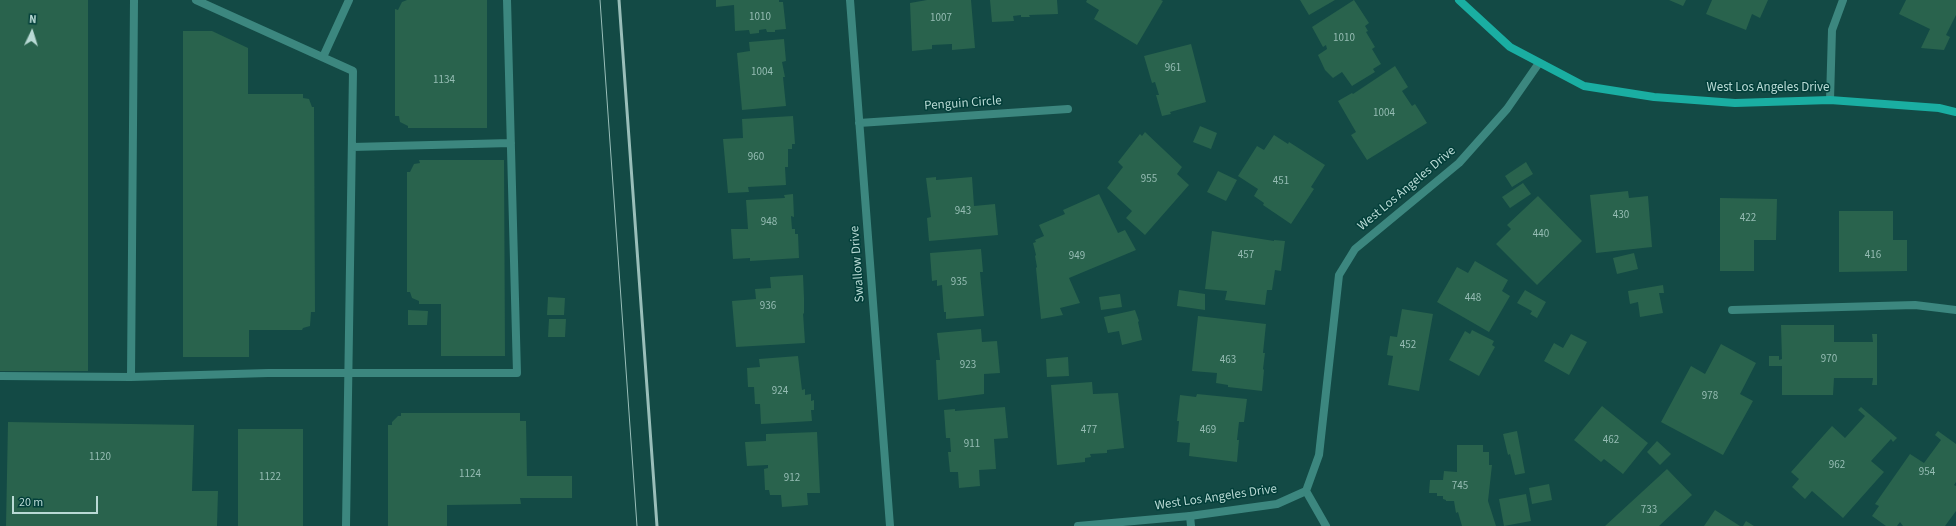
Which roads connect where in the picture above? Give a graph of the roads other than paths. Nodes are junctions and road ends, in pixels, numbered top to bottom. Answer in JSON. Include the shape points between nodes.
{"nodes":[{"id":1,"x":134,"y":0,"type":"edge"},
{"id":2,"x":196,"y":0,"type":"edge"},
{"id":3,"x":349,"y":0,"type":"edge"},
{"id":4,"x":507,"y":0,"type":"edge"},
{"id":5,"x":850,"y":0,"type":"edge"},
{"id":6,"x":1459,"y":0,"type":"edge"},
{"id":7,"x":1843,"y":0,"type":"edge"},
{"id":8,"x":323,"y":57,"type":"junction"},
{"id":9,"x":1539,"y":63,"type":"junction"},
{"id":10,"x":1830,"y":100,"type":"junction"},
{"id":11,"x":1068,"y":109,"type":"dead end"},
{"id":12,"x":1956,"y":112,"type":"edge"},
{"id":13,"x":859,"y":123,"type":"junction"},
{"id":14,"x":512,"y":143,"type":"junction"},
{"id":15,"x":352,"y":147,"type":"junction"},
{"id":16,"x":1732,"y":310,"type":"dead end"},
{"id":17,"x":1956,"y":310,"type":"edge"},
{"id":18,"x":348,"y":373,"type":"junction"},
{"id":19,"x":0,"y":376,"type":"edge"},
{"id":20,"x":131,"y":377,"type":"junction"},
{"id":21,"x":1306,"y":491,"type":"junction"},
{"id":22,"x":1190,"y":516,"type":"junction"},
{"id":23,"x":1101,"y":525,"type":"edge"},
{"id":24,"x":346,"y":526,"type":"edge"},
{"id":25,"x":890,"y":526,"type":"edge"},
{"id":26,"x":1078,"y":526,"type":"edge"},
{"id":27,"x":1191,"y":526,"type":"edge"},
{"id":28,"x":1326,"y":526,"type":"edge"}],
"edges":[{"from":1,"to":20,"type":"street"},
{"from":2,"to":8,"type":"street"},
{"from":3,"to":8,"type":"street"},
{"from":4,"to":14,"type":"street"},
{"from":5,"to":13,"type":"street","name":"Swallow Drive"},
{"from":6,"to":9,"type":"main road","via":[[1510,47]]},
{"from":7,"to":10,"type":"street","via":[[1832,30]]},
{"from":8,"to":15,"type":"street","via":[[353,71]]},
{"from":9,"to":10,"type":"main road","name":"West Los Angeles Drive","via":[[1584,86],[1654,97],[1736,103]]},
{"from":9,"to":21,"type":"street","name":"West Los Angeles Drive","via":[[1506,110],[1459,163],[1354,249],[1340,275],[1319,455]]},
{"from":10,"to":12,"type":"main road","name":"West Los Angeles Drive","via":[[1940,108]]},
{"from":11,"to":13,"type":"street","name":"Penguin Circle"},
{"from":13,"to":25,"type":"street","name":"Swallow Drive"},
{"from":14,"to":15,"type":"street"},
{"from":14,"to":18,"type":"street","via":[[517,373]]},
{"from":15,"to":18,"type":"street"},
{"from":16,"to":17,"type":"street","via":[[1915,305]]},
{"from":18,"to":20,"type":"street"},
{"from":18,"to":24,"type":"street"},
{"from":19,"to":20,"type":"street"},
{"from":21,"to":22,"type":"street","name":"West Los Angeles Drive","via":[[1276,504]]},
{"from":21,"to":28,"type":"street"},
{"from":22,"to":23,"type":"street","name":"West Los Angeles Drive"},
{"from":22,"to":27,"type":"street"},
{"from":23,"to":26,"type":"street","name":"West Los Angeles Drive"}]}
